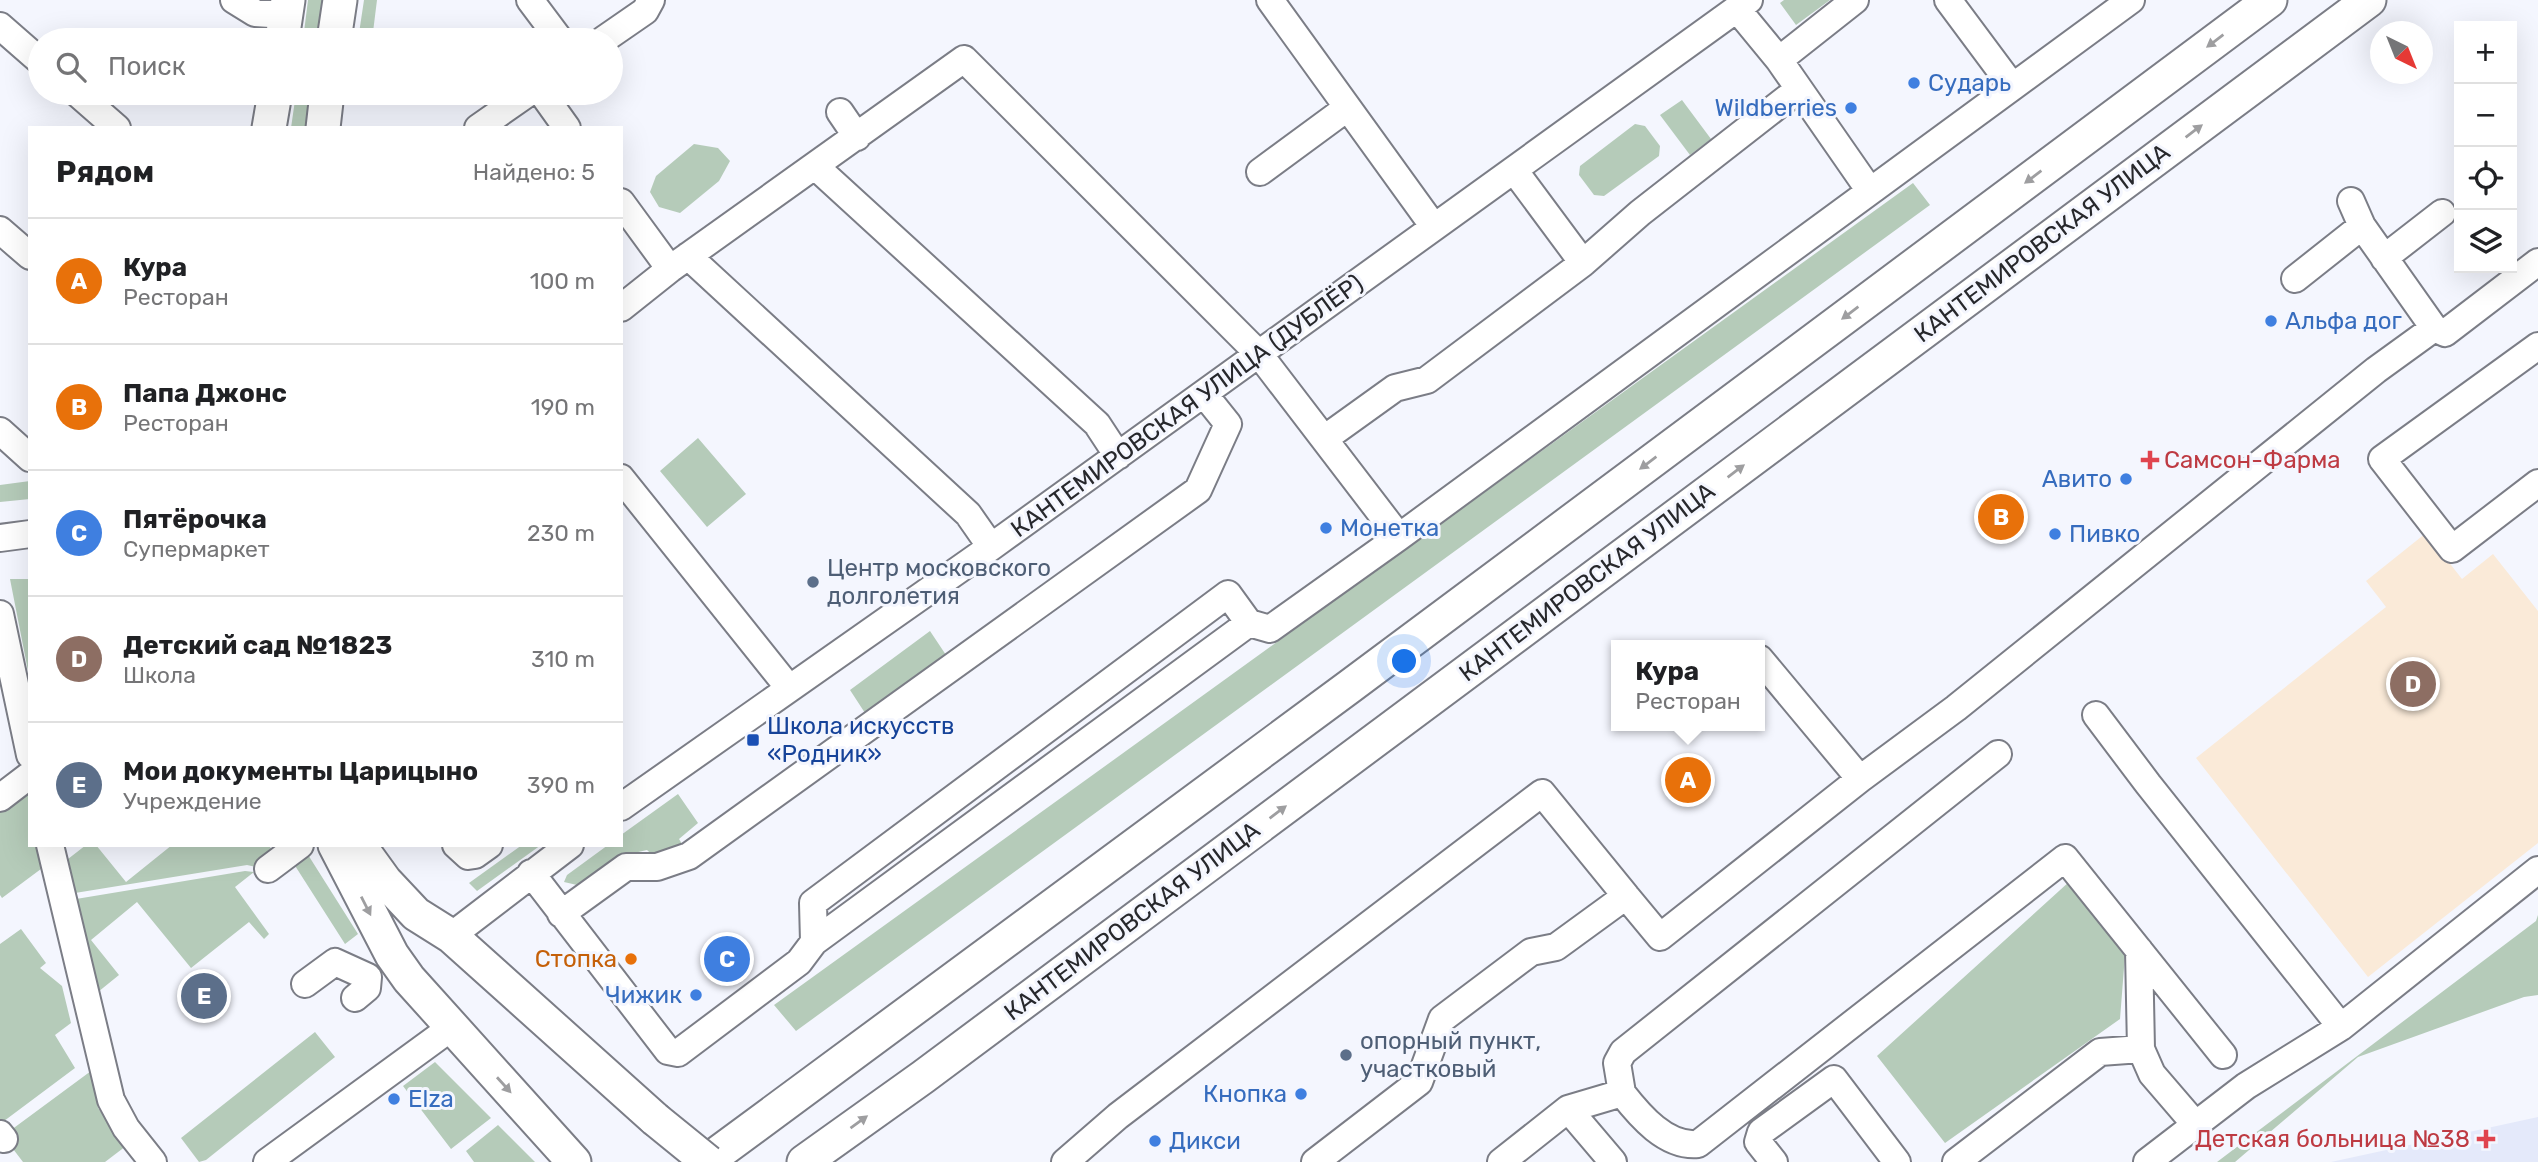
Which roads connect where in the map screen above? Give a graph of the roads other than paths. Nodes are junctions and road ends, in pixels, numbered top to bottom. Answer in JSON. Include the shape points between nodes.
{"nodes":[{"id":1,"x":234,"y":0,"type":"edge"},
{"id":2,"x":340,"y":0,"type":"edge"},
{"id":3,"x":530,"y":0,"type":"edge"},
{"id":4,"x":651,"y":0,"type":"edge"},
{"id":5,"x":1270,"y":0,"type":"edge"},
{"id":6,"x":1856,"y":0,"type":"edge"},
{"id":7,"x":1948,"y":0,"type":"edge"},
{"id":8,"x":2131,"y":0,"type":"edge"},
{"id":9,"x":2270,"y":0,"type":"edge"},
{"id":10,"x":2369,"y":0,"type":"edge"},
{"id":11,"x":1743,"y":4,"type":"edge"},
{"id":12,"x":286,"y":18,"type":"edge"},
{"id":13,"x":0,"y":26,"type":"edge"},
{"id":14,"x":336,"y":28,"type":"edge"},
{"id":15,"x":551,"y":28,"type":"edge"},
{"id":16,"x":620,"y":28,"type":"edge"},
{"id":17,"x":28,"y":50,"type":"edge"},
{"id":18,"x":1779,"y":60,"type":"junction"},
{"id":19,"x":2012,"y":86,"type":"junction"},
{"id":20,"x":1799,"y":89,"type":"junction"},
{"id":21,"x":91,"y":105,"type":"edge"},
{"id":22,"x":273,"y":105,"type":"edge"},
{"id":23,"x":326,"y":105,"type":"edge"},
{"id":24,"x":511,"y":105,"type":"edge"},
{"id":25,"x":551,"y":105,"type":"edge"},
{"id":26,"x":1347,"y":108,"type":"junction"},
{"id":27,"x":840,"y":112,"type":"dead end"},
{"id":28,"x":115,"y":126,"type":"edge"},
{"id":29,"x":269,"y":126,"type":"edge"},
{"id":30,"x":323,"y":126,"type":"edge"},
{"id":31,"x":481,"y":126,"type":"edge"},
{"id":32,"x":566,"y":126,"type":"edge"},
{"id":33,"x":857,"y":137,"type":"junction"},
{"id":34,"x":816,"y":167,"type":"junction"},
{"id":35,"x":1514,"y":170,"type":"junction"},
{"id":36,"x":1260,"y":172,"type":"dead end"},
{"id":37,"x":1870,"y":191,"type":"junction"},
{"id":38,"x":2351,"y":201,"type":"dead end"},
{"id":39,"x":623,"y":204,"type":"edge"},
{"id":40,"x":2442,"y":214,"type":"dead end"},
{"id":41,"x":2362,"y":226,"type":"junction"},
{"id":42,"x":1434,"y":227,"type":"junction"},
{"id":43,"x":0,"y":230,"type":"edge"},
{"id":44,"x":28,"y":254,"type":"edge"},
{"id":45,"x":2384,"y":258,"type":"junction"},
{"id":46,"x":1583,"y":262,"type":"junction"},
{"id":47,"x":2538,"y":262,"type":"edge"},
{"id":48,"x":679,"y":263,"type":"junction"},
{"id":49,"x":2295,"y":279,"type":"dead end"},
{"id":50,"x":623,"y":306,"type":"edge"},
{"id":51,"x":2434,"y":328,"type":"junction"},
{"id":52,"x":2538,"y":346,"type":"edge"},
{"id":53,"x":1259,"y":354,"type":"junction"},
{"id":54,"x":1204,"y":394,"type":"junction"},
{"id":55,"x":0,"y":431,"type":"edge"},
{"id":56,"x":1324,"y":439,"type":"junction"},
{"id":57,"x":28,"y":456,"type":"edge"},
{"id":58,"x":1118,"y":456,"type":"junction"},
{"id":59,"x":623,"y":481,"type":"edge"},
{"id":60,"x":2538,"y":482,"type":"edge"},
{"id":61,"x":28,"y":534,"type":"edge"},
{"id":62,"x":1399,"y":537,"type":"junction"},
{"id":63,"x":0,"y":538,"type":"edge"},
{"id":64,"x":991,"y":547,"type":"junction"},
{"id":65,"x":0,"y":614,"type":"edge"},
{"id":66,"x":1249,"y":623,"type":"junction"},
{"id":67,"x":1765,"y":665,"type":"edge"},
{"id":68,"x":7,"y":687,"type":"edge"},
{"id":69,"x":789,"y":688,"type":"junction"},
{"id":70,"x":2096,"y":715,"type":"dead end"},
{"id":71,"x":28,"y":749,"type":"edge"},
{"id":72,"x":1998,"y":754,"type":"dead end"},
{"id":73,"x":28,"y":777,"type":"edge"},
{"id":74,"x":1860,"y":779,"type":"junction"},
{"id":75,"x":0,"y":798,"type":"edge"},
{"id":76,"x":623,"y":806,"type":"edge"},
{"id":77,"x":50,"y":847,"type":"edge"},
{"id":78,"x":297,"y":847,"type":"edge"},
{"id":79,"x":336,"y":847,"type":"edge"},
{"id":80,"x":360,"y":847,"type":"edge"},
{"id":81,"x":389,"y":847,"type":"edge"},
{"id":82,"x":458,"y":847,"type":"edge"},
{"id":83,"x":486,"y":847,"type":"edge"},
{"id":84,"x":567,"y":847,"type":"edge"},
{"id":85,"x":268,"y":869,"type":"dead end"},
{"id":86,"x":2538,"y":870,"type":"edge"},
{"id":87,"x":531,"y":873,"type":"junction"},
{"id":88,"x":1626,"y":896,"type":"junction"},
{"id":89,"x":561,"y":914,"type":"junction"},
{"id":90,"x":451,"y":936,"type":"junction"},
{"id":91,"x":814,"y":942,"type":"junction"},
{"id":92,"x":2139,"y":950,"type":"junction"},
{"id":93,"x":305,"y":984,"type":"dead end"},
{"id":94,"x":355,"y":998,"type":"dead end"},
{"id":95,"x":453,"y":1027,"type":"junction"},
{"id":96,"x":2341,"y":1027,"type":"junction"},
{"id":97,"x":2141,"y":1049,"type":"junction"},
{"id":98,"x":2223,"y":1055,"type":"dead end"},
{"id":99,"x":1622,"y":1093,"type":"junction"},
{"id":100,"x":1568,"y":1108,"type":"junction"},
{"id":101,"x":2195,"y":1124,"type":"junction"},
{"id":102,"x":153,"y":1162,"type":"edge"},
{"id":103,"x":267,"y":1162,"type":"edge"},
{"id":104,"x":574,"y":1162,"type":"edge"},
{"id":105,"x":707,"y":1162,"type":"edge"},
{"id":106,"x":804,"y":1162,"type":"edge"},
{"id":107,"x":1065,"y":1162,"type":"edge"},
{"id":108,"x":1315,"y":1162,"type":"edge"},
{"id":109,"x":1501,"y":1162,"type":"edge"},
{"id":110,"x":1613,"y":1162,"type":"edge"},
{"id":111,"x":1774,"y":1162,"type":"edge"},
{"id":112,"x":1897,"y":1162,"type":"edge"},
{"id":113,"x":1956,"y":1162,"type":"edge"},
{"id":114,"x":2147,"y":1162,"type":"edge"}],
"edges":[{"from":1,"to":12,"type":"street","via":[[255,13]]},
{"from":2,"to":14,"type":"main road"},
{"from":3,"to":15,"type":"street"},
{"from":4,"to":16,"type":"street"},
{"from":5,"to":26,"type":"street"},
{"from":6,"to":18,"type":"street"},
{"from":7,"to":19,"type":"street"},
{"from":8,"to":19,"type":"street"},
{"from":9,"to":105,"type":"main road","one_way":true},
{"from":106,"to":10,"type":"main road","name":"КАНТЕМИРОВСКАЯ УЛИЦА","one_way":true},
{"from":11,"to":18,"type":"street"},
{"from":11,"to":35,"type":"street","name":"КАНТЕМИРОВСКАЯ УЛИЦА (ДУБЛЁР)"},
{"from":13,"to":17,"type":"street"},
{"from":18,"to":20,"type":"street"},
{"from":19,"to":37,"type":"street"},
{"from":20,"to":37,"type":"street"},
{"from":20,"to":46,"type":"street"},
{"from":21,"to":28,"type":"street"},
{"from":22,"to":29,"type":"main road"},
{"from":23,"to":30,"type":"main road"},
{"from":24,"to":31,"type":"street"},
{"from":25,"to":32,"type":"street"},
{"from":26,"to":36,"type":"street"},
{"from":26,"to":42,"type":"street"},
{"from":27,"to":33,"type":"street"},
{"from":33,"to":34,"type":"street"},
{"from":33,"to":53,"type":"street","via":[[964,59]]},
{"from":34,"to":48,"type":"street"},
{"from":34,"to":58,"type":"street","via":[[1097,424]]},
{"from":35,"to":42,"type":"street","name":"КАНТЕМИРОВСКАЯ УЛИЦА (ДУБЛЁР)"},
{"from":35,"to":46,"type":"street"},
{"from":37,"to":62,"type":"street"},
{"from":38,"to":41,"type":"street"},
{"from":39,"to":48,"type":"street"},
{"from":40,"to":45,"type":"street"},
{"from":41,"to":45,"type":"street"},
{"from":41,"to":49,"type":"street"},
{"from":42,"to":53,"type":"street","name":"КАНТЕМИРОВСКАЯ УЛИЦА (ДУБЛЁР)"},
{"from":43,"to":44,"type":"street"},
{"from":45,"to":51,"type":"street"},
{"from":46,"to":56,"type":"street","via":[[1427,380],[1395,388]]},
{"from":47,"to":51,"type":"street","via":[[2445,333]]},
{"from":48,"to":50,"type":"street"},
{"from":48,"to":64,"type":"street","via":[[968,514]]},
{"from":51,"to":74,"type":"street"},
{"from":52,"to":60,"type":"street","via":[[2382,459],[2452,549]]},
{"from":53,"to":54,"type":"street","name":"КАНТЕМИРОВСКАЯ УЛИЦА (ДУБЛЁР)"},
{"from":53,"to":56,"type":"street"},
{"from":54,"to":58,"type":"street","name":"КАНТЕМИРОВСКАЯ УЛИЦА (ДУБЛЁР)"},
{"from":54,"to":89,"type":"street","via":[[1228,424],[1198,490],[689,856],[657,867],[626,867]]},
{"from":55,"to":57,"type":"street"},
{"from":56,"to":62,"type":"street"},
{"from":58,"to":64,"type":"street","name":"КАНТЕМИРОВСКАЯ УЛИЦА (ДУБЛЁР)"},
{"from":59,"to":69,"type":"street","via":[[731,625]]},
{"from":61,"to":63,"type":"street"},
{"from":62,"to":66,"type":"street","via":[[1270,629]]},
{"from":64,"to":69,"type":"street","name":"КАНТЕМИРОВСКАЯ УЛИЦА (ДУБЛЁР)"},
{"from":65,"to":68,"type":"street"},
{"from":66,"to":91,"type":"street"},
{"from":66,"to":91,"type":"street","via":[[1228,594],[813,903]]},
{"from":67,"to":74,"type":"street"},
{"from":68,"to":71,"type":"street"},
{"from":69,"to":76,"type":"street","name":"КАНТЕМИРОВСКАЯ УЛИЦА (ДУБЛЁР)"},
{"from":70,"to":96,"type":"street"},
{"from":72,"to":99,"type":"street","via":[[1623,1052],[1617,1063]]},
{"from":73,"to":75,"type":"street"},
{"from":74,"to":88,"type":"street","via":[[1660,937]]},
{"from":77,"to":102,"type":"street","via":[[111,1100]]},
{"from":78,"to":85,"type":"street"},
{"from":79,"to":95,"type":"main road","one_way":true,"via":[[392,955]]},
{"from":80,"to":90,"type":"main road","via":[[416,914]]},
{"from":81,"to":90,"type":"main road","via":[[432,899]]},
{"from":82,"to":83,"type":"street","via":[[468,856]]},
{"from":84,"to":87,"type":"street"},
{"from":86,"to":96,"type":"street"},
{"from":87,"to":89,"type":"street"},
{"from":87,"to":90,"type":"street"},
{"from":88,"to":107,"type":"street","via":[[1542,793],[1118,1116]]},
{"from":88,"to":108,"type":"street","via":[[1556,947],[1531,953],[1442,1019],[1419,1082]]},
{"from":89,"to":91,"type":"street","via":[[668,1051],[678,1052],[799,962]]},
{"from":90,"to":105,"type":"main road","bridge":true},
{"from":92,"to":97,"type":"street"},
{"from":92,"to":98,"type":"street"},
{"from":92,"to":99,"type":"street","via":[[2066,858],[1698,1144],[1673,1141]]},
{"from":93,"to":94,"type":"street","via":[[335,962],[369,977],[367,988]]},
{"from":95,"to":103,"type":"street"},
{"from":95,"to":104,"type":"main road","one_way":true},
{"from":96,"to":101,"type":"street"},
{"from":97,"to":101,"type":"street","via":[[2152,1073]]},
{"from":97,"to":113,"type":"street","via":[[2100,1052]]},
{"from":99,"to":100,"type":"street"},
{"from":100,"to":109,"type":"street"},
{"from":100,"to":110,"type":"street"},
{"from":101,"to":114,"type":"street"},
{"from":111,"to":112,"type":"street","via":[[1758,1142],[1761,1132],[1834,1079]]}]}
